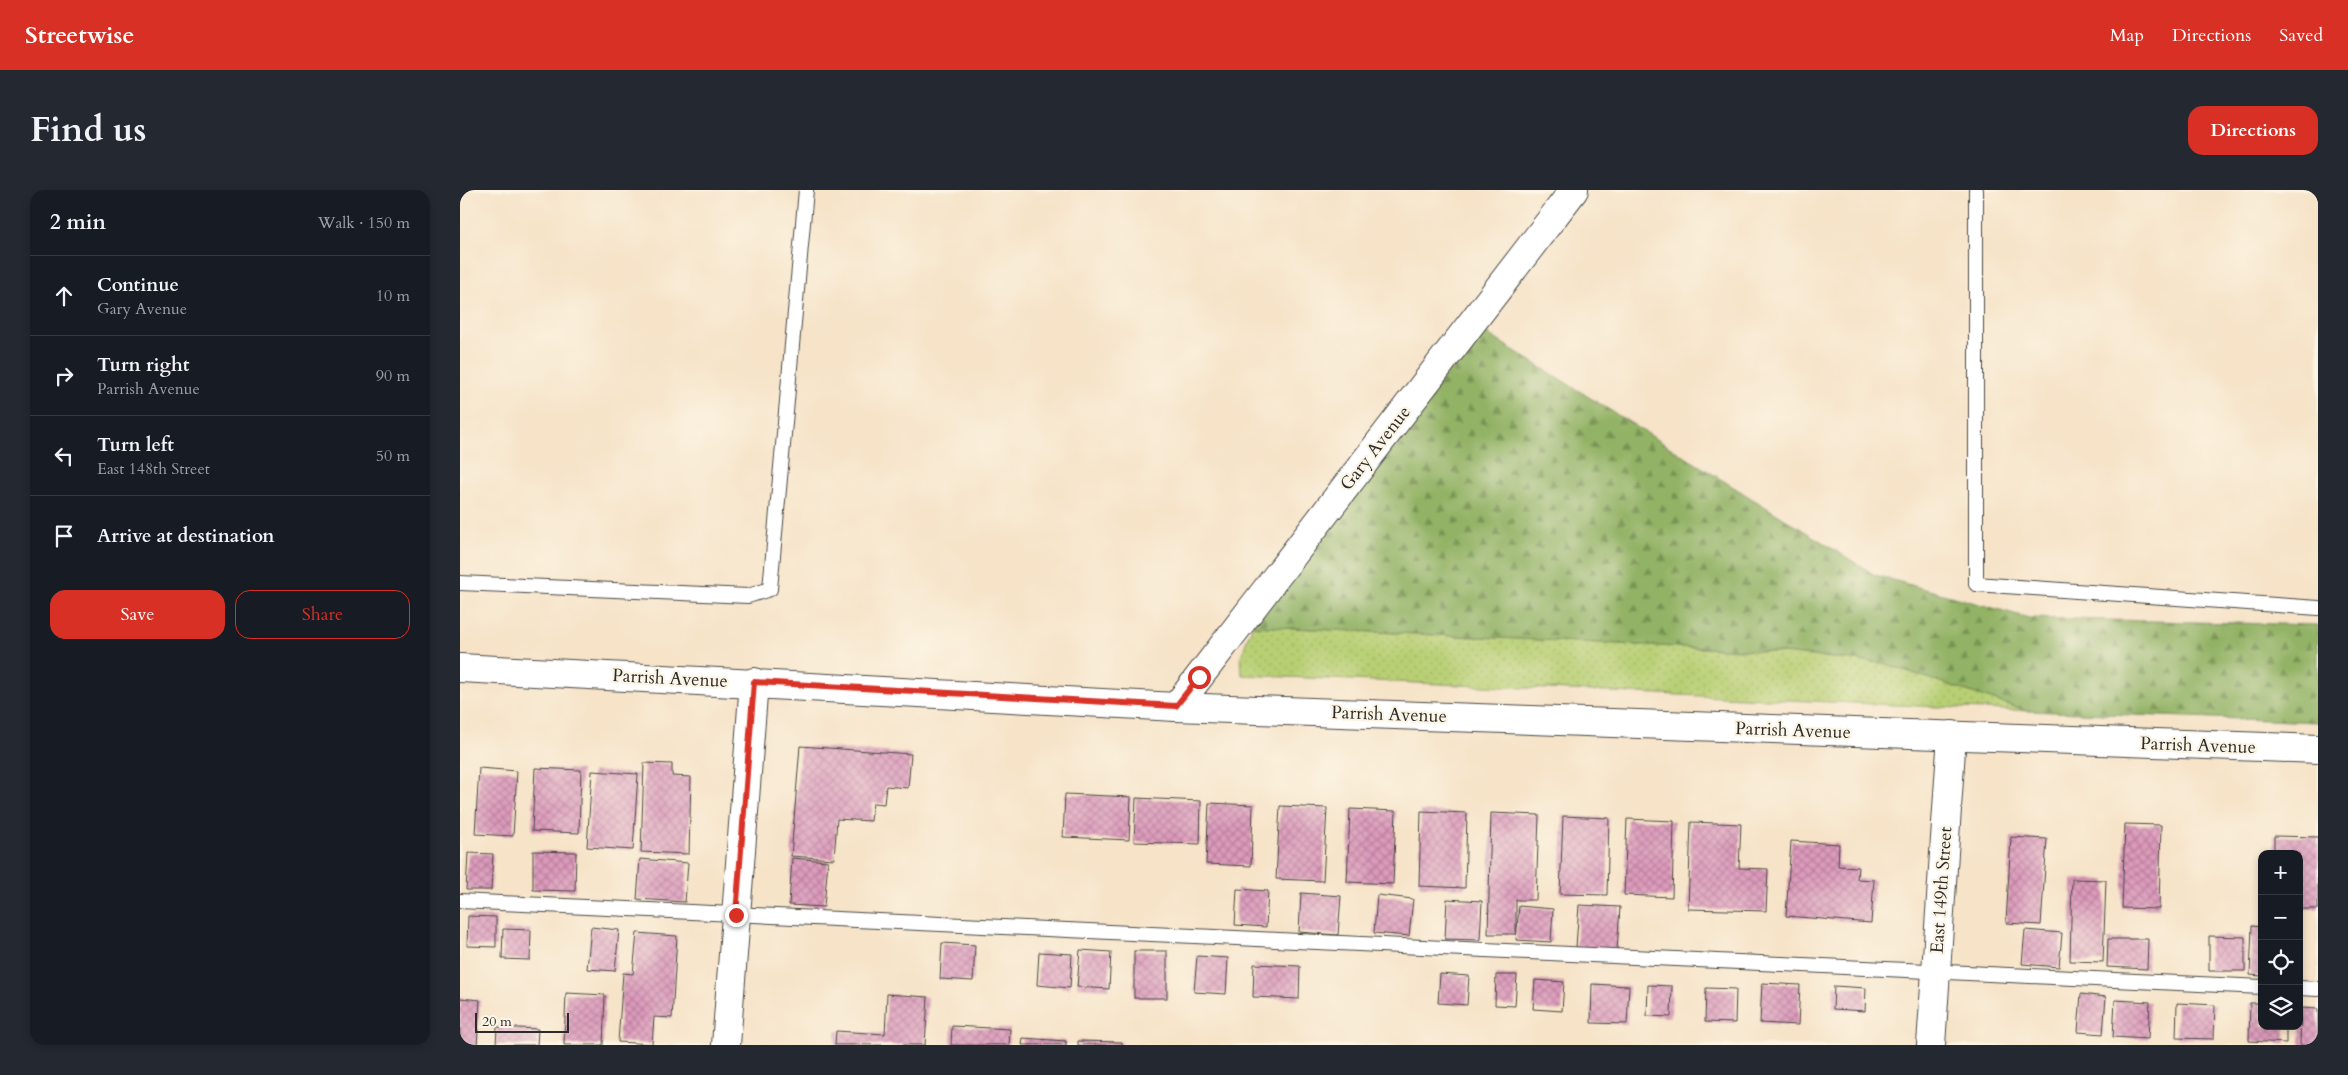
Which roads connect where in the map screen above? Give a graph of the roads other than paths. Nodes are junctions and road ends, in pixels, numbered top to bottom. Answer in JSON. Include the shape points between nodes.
{"nodes":[{"id":1,"x":806,"y":190,"type":"edge"},
{"id":2,"x":1574,"y":190,"type":"edge"},
{"id":3,"x":1976,"y":190,"type":"edge"},
{"id":4,"x":460,"y":583,"type":"edge"},
{"id":5,"x":2318,"y":608,"type":"edge"},
{"id":6,"x":460,"y":668,"type":"edge"},
{"id":7,"x":754,"y":682,"type":"junction"},
{"id":8,"x":1176,"y":706,"type":"junction"},
{"id":9,"x":1952,"y":736,"type":"junction"},
{"id":10,"x":2318,"y":749,"type":"edge"},
{"id":11,"x":460,"y":901,"type":"edge"},
{"id":12,"x":736,"y":915,"type":"junction"},
{"id":13,"x":1936,"y":971,"type":"junction"},
{"id":14,"x":2258,"y":987,"type":"edge"},
{"id":15,"x":2303,"y":988,"type":"edge"},
{"id":16,"x":2318,"y":989,"type":"edge"},
{"id":17,"x":726,"y":1045,"type":"edge"},
{"id":18,"x":1931,"y":1045,"type":"edge"}],
"edges":[{"from":1,"to":4,"type":"lane","via":[[770,589],[748,596]]},
{"from":2,"to":8,"type":"street","name":"Gary Avenue"},
{"from":3,"to":5,"type":"lane","via":[[1976,584]]},
{"from":6,"to":7,"type":"street","name":"Parrish Avenue"},
{"from":7,"to":8,"type":"street","name":"Parrish Avenue"},
{"from":7,"to":12,"type":"street"},
{"from":8,"to":9,"type":"street","name":"Parrish Avenue"},
{"from":9,"to":10,"type":"street","name":"Parrish Avenue"},
{"from":9,"to":13,"type":"street","name":"East 149th Street"},
{"from":11,"to":12,"type":"lane"},
{"from":12,"to":13,"type":"lane"},
{"from":12,"to":17,"type":"street"},
{"from":13,"to":14,"type":"lane"},
{"from":13,"to":18,"type":"street","name":"East 149th Street"},
{"from":15,"to":16,"type":"lane"}]}
